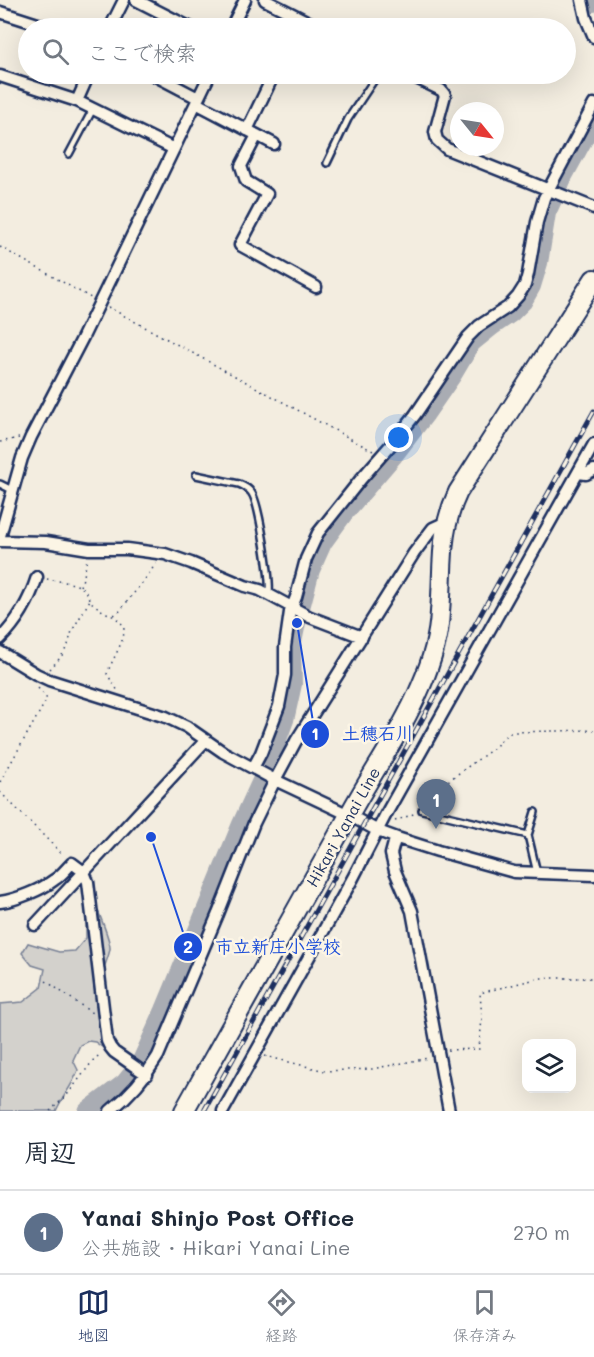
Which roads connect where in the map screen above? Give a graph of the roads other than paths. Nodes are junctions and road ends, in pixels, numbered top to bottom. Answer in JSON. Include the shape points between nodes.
{"nodes":[{"id":1,"x":124,"y":0,"type":"edge"},
{"id":2,"x":136,"y":0,"type":"edge"},
{"id":3,"x":245,"y":0,"type":"edge"},
{"id":4,"x":265,"y":0,"type":"edge"},
{"id":5,"x":582,"y":0,"type":"edge"},
{"id":6,"x":0,"y":12,"type":"edge"},
{"id":7,"x":19,"y":18,"type":"edge"},
{"id":8,"x":115,"y":18,"type":"edge"},
{"id":9,"x":171,"y":18,"type":"edge"},
{"id":10,"x":236,"y":18,"type":"edge"},
{"id":11,"x":291,"y":18,"type":"edge"},
{"id":12,"x":594,"y":37,"type":"edge"},
{"id":13,"x":0,"y":76,"type":"edge"},
{"id":14,"x":18,"y":82,"type":"edge"},
{"id":15,"x":25,"y":84,"type":"edge"},
{"id":16,"x":85,"y":84,"type":"edge"},
{"id":17,"x":169,"y":84,"type":"edge"},
{"id":18,"x":205,"y":84,"type":"edge"},
{"id":19,"x":270,"y":84,"type":"edge"},
{"id":20,"x":371,"y":84,"type":"edge"},
{"id":21,"x":429,"y":84,"type":"edge"},
{"id":22,"x":197,"y":100,"type":"junction"},
{"id":23,"x":77,"y":101,"type":"junction"},
{"id":24,"x":594,"y":104,"type":"edge"},
{"id":25,"x":94,"y":108,"type":"junction"},
{"id":26,"x":252,"y":132,"type":"junction"},
{"id":27,"x":274,"y":144,"type":"dead end"},
{"id":28,"x":174,"y":149,"type":"junction"},
{"id":29,"x":69,"y":154,"type":"dead end"},
{"id":30,"x":327,"y":163,"type":"dead end"},
{"id":31,"x":549,"y":191,"type":"junction"},
{"id":32,"x":594,"y":208,"type":"edge"},
{"id":33,"x":594,"y":279,"type":"edge"},
{"id":34,"x":316,"y":287,"type":"dead end"},
{"id":35,"x":594,"y":444,"type":"edge"},
{"id":36,"x":594,"y":470,"type":"edge"},
{"id":37,"x":579,"y":473,"type":"junction"},
{"id":38,"x":196,"y":475,"type":"dead end"},
{"id":39,"x":0,"y":484,"type":"edge"},
{"id":40,"x":14,"y":490,"type":"junction"},
{"id":41,"x":446,"y":522,"type":"junction"},
{"id":42,"x":0,"y":536,"type":"edge"},
{"id":43,"x":0,"y":541,"type":"edge"},
{"id":44,"x":38,"y":577,"type":"road end"},
{"id":45,"x":269,"y":594,"type":"junction"},
{"id":46,"x":292,"y":608,"type":"junction"},
{"id":47,"x":362,"y":637,"type":"junction"},
{"id":48,"x":0,"y":639,"type":"edge"},
{"id":49,"x":0,"y":652,"type":"edge"},
{"id":50,"x":206,"y":740,"type":"junction"},
{"id":51,"x":256,"y":770,"type":"junction"},
{"id":52,"x":273,"y":779,"type":"junction"},
{"id":53,"x":422,"y":810,"type":"road end"},
{"id":54,"x":535,"y":812,"type":"dead end"},
{"id":55,"x":349,"y":815,"type":"junction"},
{"id":56,"x":380,"y":827,"type":"junction"},
{"id":57,"x":528,"y":835,"type":"junction"},
{"id":58,"x":397,"y":838,"type":"junction"},
{"id":59,"x":84,"y":872,"type":"junction"},
{"id":60,"x":537,"y":873,"type":"junction"},
{"id":61,"x":594,"y":875,"type":"edge"},
{"id":62,"x":0,"y":902,"type":"edge"},
{"id":63,"x":35,"y":925,"type":"dead end"},
{"id":64,"x":147,"y":1075,"type":"junction"},
{"id":65,"x":110,"y":1111,"type":"edge"},
{"id":66,"x":184,"y":1111,"type":"edge"},
{"id":67,"x":223,"y":1111,"type":"edge"},
{"id":68,"x":449,"y":1111,"type":"edge"}],
"edges":[{"from":1,"to":8,"type":"street"},
{"from":2,"to":9,"type":"street"},
{"from":3,"to":10,"type":"street"},
{"from":4,"to":11,"type":"street"},
{"from":5,"to":12,"type":"street"},
{"from":6,"to":7,"type":"street"},
{"from":13,"to":14,"type":"street"},
{"from":15,"to":23,"type":"street"},
{"from":16,"to":23,"type":"street"},
{"from":17,"to":22,"type":"street"},
{"from":18,"to":22,"type":"street"},
{"from":19,"to":26,"type":"street"},
{"from":20,"to":30,"type":"lane","via":[[348,119]]},
{"from":21,"to":31,"type":"street","via":[[445,95],[435,132],[437,141],[447,149]]},
{"from":22,"to":26,"type":"street"},
{"from":22,"to":28,"type":"street"},
{"from":23,"to":25,"type":"street"},
{"from":24,"to":31,"type":"street"},
{"from":25,"to":28,"type":"street"},
{"from":25,"to":29,"type":"lane"},
{"from":26,"to":27,"type":"street"},
{"from":26,"to":34,"type":"street","via":[[241,166],[246,181],[267,195],[240,245]]},
{"from":28,"to":40,"type":"street","via":[[31,437]]},
{"from":31,"to":32,"type":"street"},
{"from":31,"to":46,"type":"street","via":[[537,222],[525,285],[508,307],[468,337],[415,415],[318,533]]},
{"from":33,"to":41,"type":"main road","name":"Hikari Yanai Line","via":[[471,469]]},
{"from":35,"to":37,"type":"street"},
{"from":36,"to":37,"type":"street"},
{"from":37,"to":56,"type":"street"},
{"from":38,"to":45,"type":"lane","via":[[239,484],[251,492],[266,557]]},
{"from":39,"to":40,"type":"lane"},
{"from":40,"to":42,"type":"street"},
{"from":41,"to":47,"type":"street","via":[[433,528],[414,553]]},
{"from":41,"to":55,"type":"main road","name":"Hikari Yanai Line","via":[[440,613],[431,661],[409,711]]},
{"from":43,"to":45,"type":"street","via":[[161,554]]},
{"from":44,"to":48,"type":"street","via":[[10,629]]},
{"from":45,"to":46,"type":"street"},
{"from":46,"to":47,"type":"street"},
{"from":46,"to":51,"type":"street","via":[[279,706]]},
{"from":47,"to":52,"type":"street"},
{"from":49,"to":50,"type":"street","via":[[42,677],[166,717]]},
{"from":50,"to":51,"type":"street"},
{"from":50,"to":59,"type":"street"},
{"from":51,"to":52,"type":"street"},
{"from":52,"to":55,"type":"street"},
{"from":52,"to":64,"type":"street","via":[[170,1030]]},
{"from":53,"to":57,"type":"lane"},
{"from":54,"to":57,"type":"lane"},
{"from":55,"to":56,"type":"street"},
{"from":55,"to":66,"type":"main road","name":"Hikari Yanai Line"},
{"from":56,"to":58,"type":"street"},
{"from":56,"to":67,"type":"street"},
{"from":57,"to":60,"type":"lane"},
{"from":58,"to":60,"type":"street","via":[[501,869]]},
{"from":58,"to":68,"type":"street","via":[[391,854],[394,871],[412,911]]},
{"from":59,"to":62,"type":"street","via":[[72,863],[55,880]]},
{"from":59,"to":63,"type":"street"},
{"from":59,"to":64,"type":"street","via":[[110,1047]]},
{"from":60,"to":61,"type":"street"},
{"from":64,"to":65,"type":"street"}]}
